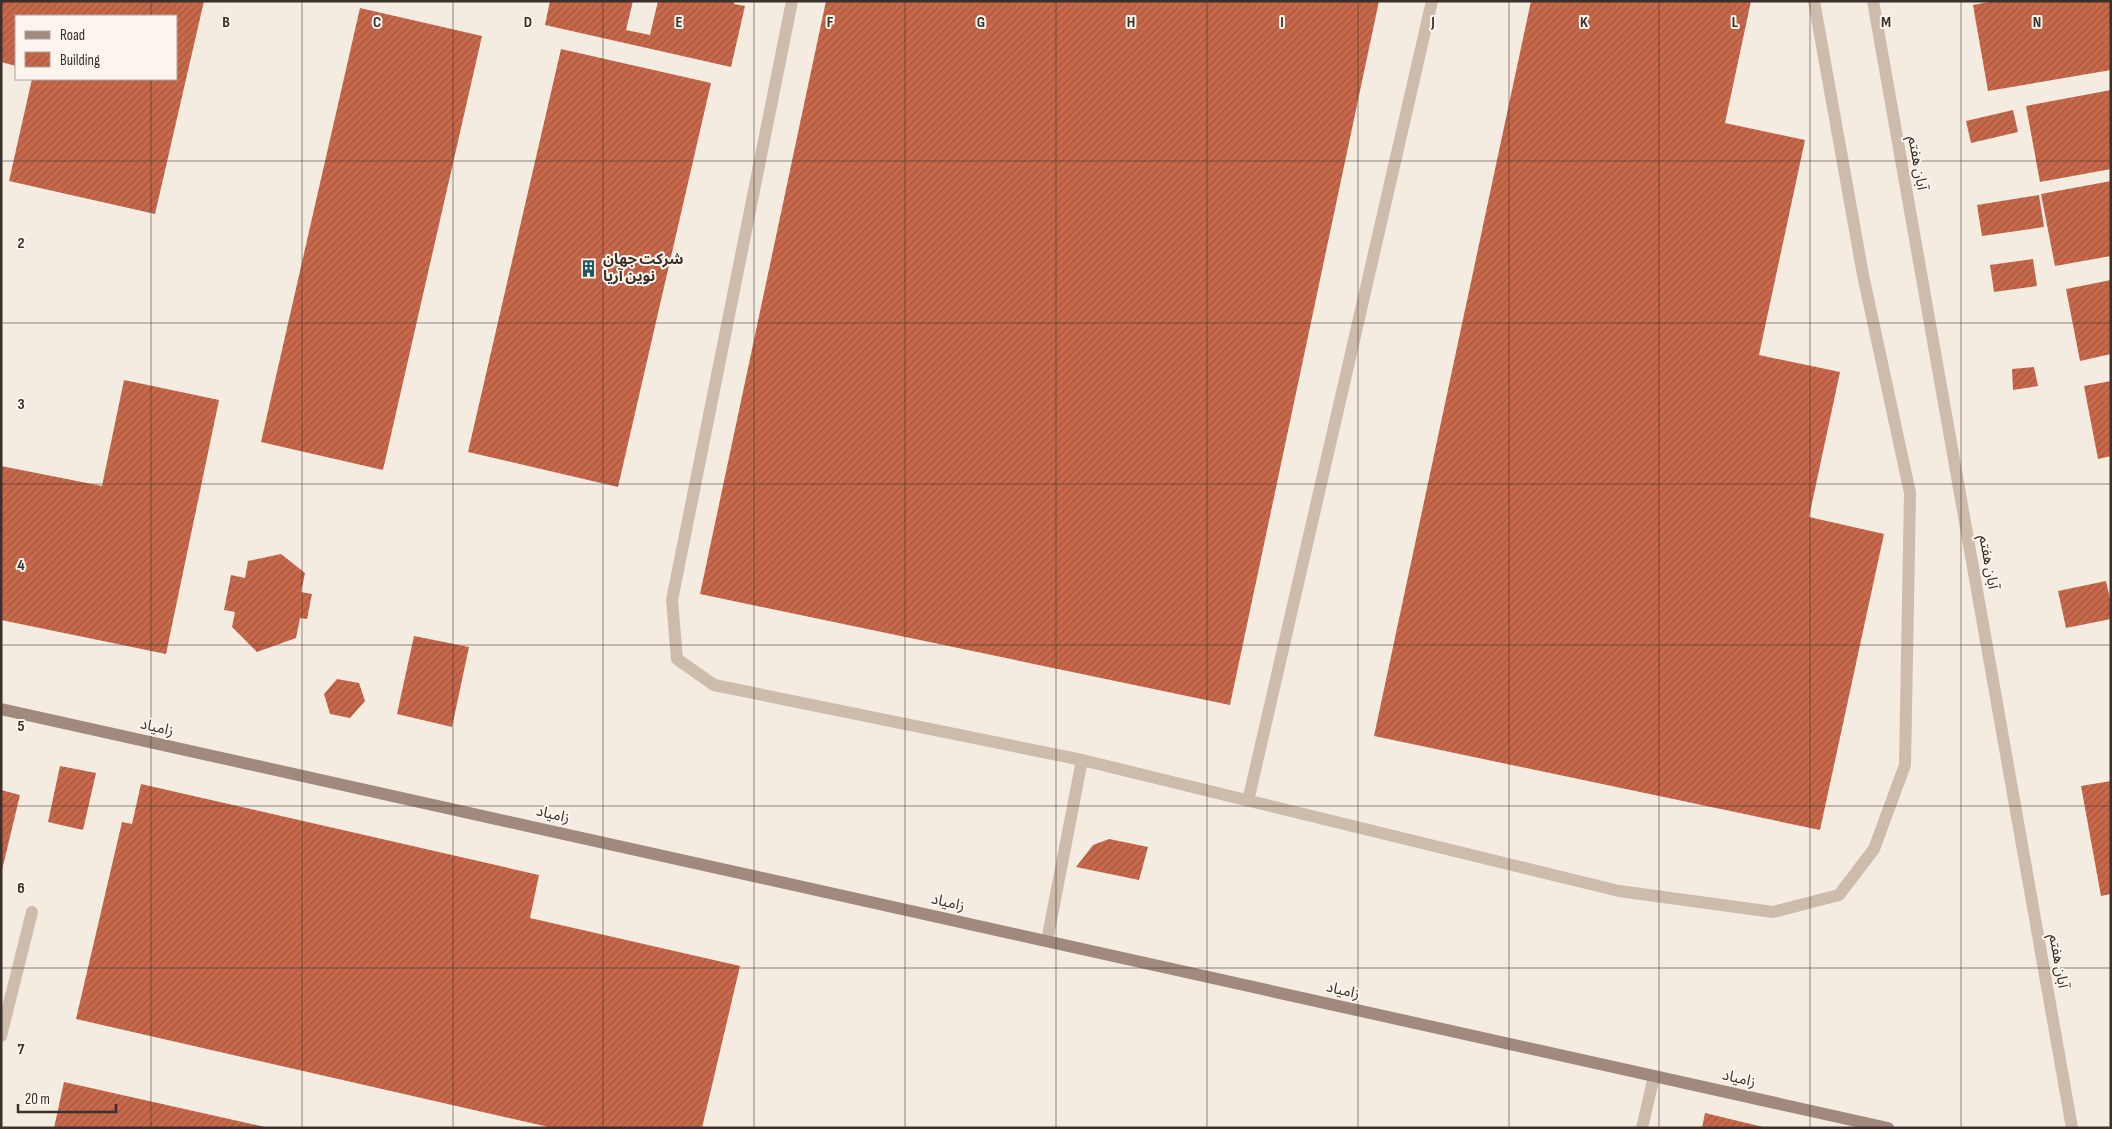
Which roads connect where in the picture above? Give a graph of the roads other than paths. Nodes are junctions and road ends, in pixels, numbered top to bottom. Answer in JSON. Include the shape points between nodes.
{"nodes":[{"id":1,"x":792,"y":1,"type":"edge"},
{"id":2,"x":1432,"y":1,"type":"edge"},
{"id":3,"x":1814,"y":1,"type":"edge"},
{"id":4,"x":1873,"y":1,"type":"edge"},
{"id":5,"x":1,"y":709,"type":"edge"},
{"id":6,"x":1082,"y":760,"type":"junction"},
{"id":7,"x":1248,"y":801,"type":"junction"},
{"id":8,"x":32,"y":912,"type":"dead end"},
{"id":9,"x":1047,"y":941,"type":"junction"},
{"id":10,"x":1,"y":1036,"type":"edge"},
{"id":11,"x":1654,"y":1076,"type":"junction"},
{"id":12,"x":1642,"y":1128,"type":"edge"},
{"id":13,"x":1888,"y":1128,"type":"edge"},
{"id":14,"x":2072,"y":1128,"type":"edge"}],
"edges":[{"from":1,"to":6,"type":"street","via":[[672,600],[677,659],[714,685]]},
{"from":2,"to":7,"type":"street"},
{"from":3,"to":7,"type":"street","via":[[1862,265],[1910,494],[1905,765],[1874,849],[1839,895],[1773,912],[1619,891]]},
{"from":4,"to":14,"type":"street","name":"آبان هفتم"},
{"from":5,"to":9,"type":"street","name":"زامیاد"},
{"from":6,"to":7,"type":"street"},
{"from":6,"to":9,"type":"street"},
{"from":8,"to":10,"type":"street"},
{"from":9,"to":11,"type":"street","name":"زامیاد"},
{"from":11,"to":12,"type":"street"},
{"from":11,"to":13,"type":"street","name":"زامیاد"}]}
